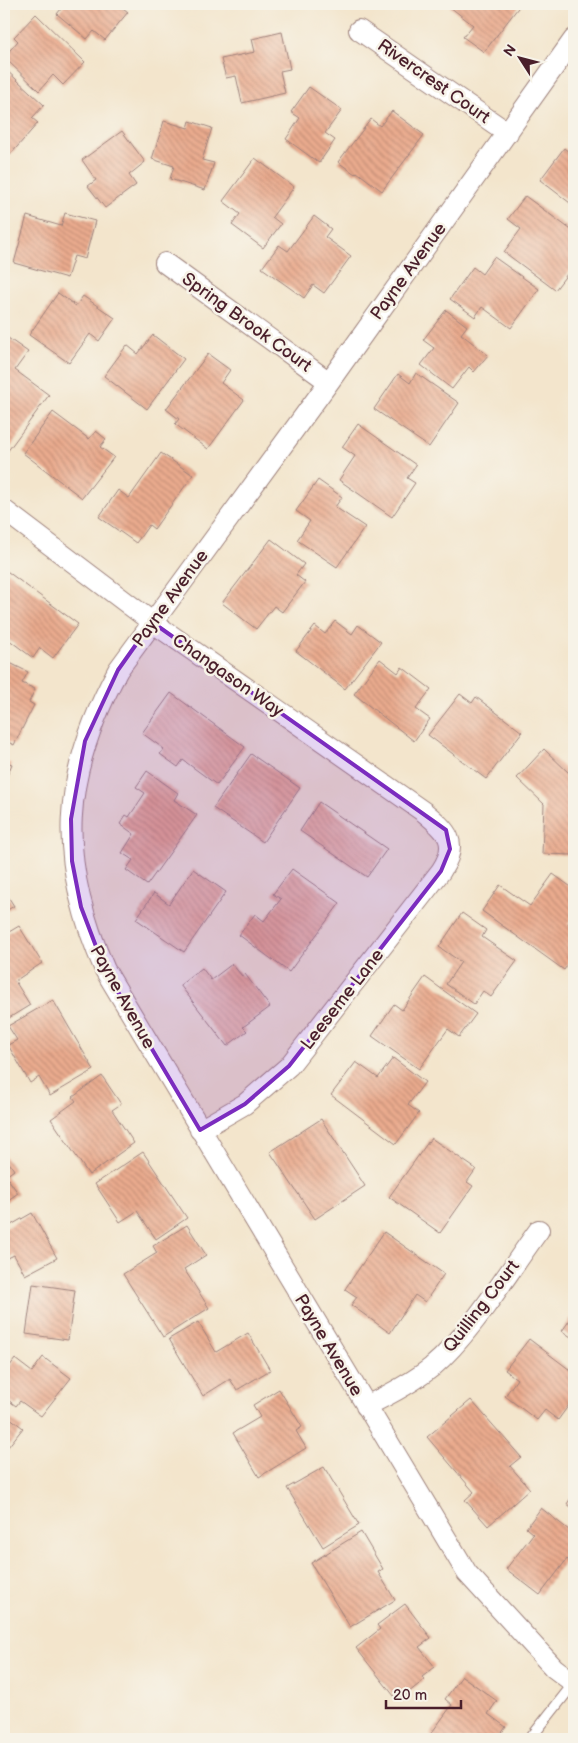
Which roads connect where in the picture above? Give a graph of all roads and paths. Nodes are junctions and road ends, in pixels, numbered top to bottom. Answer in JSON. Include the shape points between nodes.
{"nodes":[{"id":1,"x":359,"y":30,"type":"dead end"},
{"id":2,"x":574,"y":39,"type":"edge"},
{"id":3,"x":508,"y":132,"type":"junction"},
{"id":4,"x":165,"y":263,"type":"dead end"},
{"id":5,"x":328,"y":382,"type":"junction"},
{"id":6,"x":4,"y":510,"type":"edge"},
{"id":7,"x":152,"y":622,"type":"junction"},
{"id":8,"x":450,"y":840,"type":"joint"},
{"id":9,"x":200,"y":1130,"type":"junction"},
{"id":10,"x":539,"y":1230,"type":"dead end"},
{"id":11,"x":366,"y":1406,"type":"junction"},
{"id":12,"x":574,"y":1683,"type":"edge"},
{"id":13,"x":530,"y":1739,"type":"edge"}],
"edges":[{"from":1,"to":3,"type":"street","name":"Rivercrest Court"},
{"from":2,"to":3,"type":"street","name":"Payne Avenue"},
{"from":3,"to":5,"type":"street","name":"Payne Avenue"},
{"from":4,"to":5,"type":"street","name":"Spring Brook Court"},
{"from":5,"to":7,"type":"street","name":"Payne Avenue"},
{"from":6,"to":7,"type":"street","name":"Changason Way"},
{"from":7,"to":8,"type":"street","name":"Changason Way","via":[[424,812],[446,830]]},
{"from":7,"to":9,"type":"street","name":"Payne Avenue","via":[[118,670],[98,707],[85,741],[75,782],[71,819],[72,861],[90,937],[105,970]]},
{"from":8,"to":9,"type":"street","name":"Leeseme Lane","via":[[448,861],[441,871],[289,1066],[245,1104]]},
{"from":9,"to":11,"type":"street","name":"Payne Avenue"},
{"from":10,"to":11,"type":"street","name":"Quilling Court","via":[[459,1339],[432,1366],[401,1388]]},
{"from":11,"to":12,"type":"street","name":"Payne Avenue","via":[[467,1573],[554,1668]]},
{"from":12,"to":13,"type":"lane"}]}
